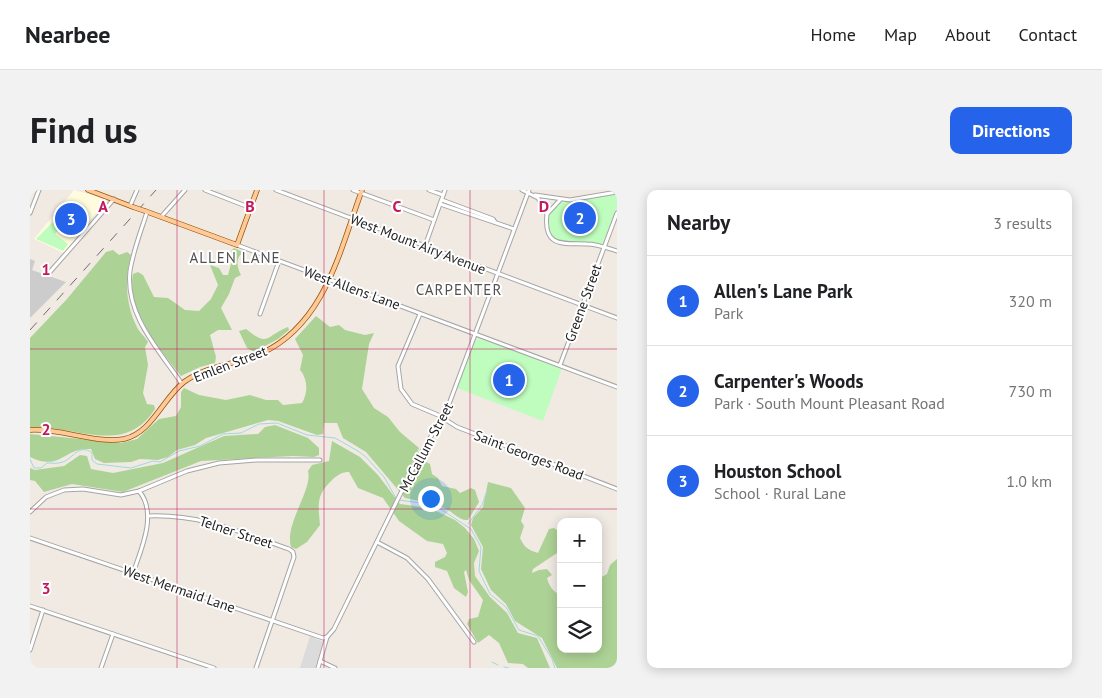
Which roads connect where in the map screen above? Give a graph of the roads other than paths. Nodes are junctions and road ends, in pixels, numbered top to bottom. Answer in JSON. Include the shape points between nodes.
{"nodes":[{"id":1,"x":39,"y":190,"type":"edge"},
{"id":2,"x":88,"y":190,"type":"edge"},
{"id":3,"x":137,"y":190,"type":"edge"},
{"id":4,"x":185,"y":190,"type":"edge"},
{"id":5,"x":206,"y":190,"type":"edge"},
{"id":6,"x":258,"y":190,"type":"edge"},
{"id":7,"x":276,"y":190,"type":"edge"},
{"id":8,"x":353,"y":190,"type":"edge"},
{"id":9,"x":430,"y":190,"type":"edge"},
{"id":10,"x":446,"y":190,"type":"edge"},
{"id":11,"x":522,"y":190,"type":"edge"},
{"id":12,"x":362,"y":191,"type":"edge"},
{"id":13,"x":528,"y":191,"type":"edge"},
{"id":14,"x":604,"y":192,"type":"edge"},
{"id":15,"x":617,"y":192,"type":"edge"},
{"id":16,"x":444,"y":195,"type":"junction"},
{"id":17,"x":535,"y":196,"type":"junction"},
{"id":18,"x":114,"y":199,"type":"junction"},
{"id":19,"x":560,"y":200,"type":"junction"},
{"id":20,"x":441,"y":202,"type":"junction"},
{"id":21,"x":132,"y":206,"type":"junction"},
{"id":22,"x":251,"y":208,"type":"junction"},
{"id":23,"x":146,"y":212,"type":"junction"},
{"id":24,"x":30,"y":213,"type":"edge"},
{"id":25,"x":617,"y":213,"type":"edge"},
{"id":26,"x":547,"y":214,"type":"junction"},
{"id":27,"x":161,"y":217,"type":"junction"},
{"id":28,"x":351,"y":218,"type":"junction"},
{"id":29,"x":434,"y":220,"type":"junction"},
{"id":30,"x":514,"y":229,"type":"junction"},
{"id":31,"x":237,"y":245,"type":"junction"},
{"id":32,"x":425,"y":246,"type":"junction"},
{"id":33,"x":604,"y":247,"type":"junction"},
{"id":34,"x":617,"y":251,"type":"edge"},
{"id":35,"x":279,"y":261,"type":"junction"},
{"id":36,"x":49,"y":273,"type":"dead end"},
{"id":37,"x":498,"y":273,"type":"junction"},
{"id":38,"x":329,"y":280,"type":"junction"},
{"id":39,"x":582,"y":305,"type":"junction"},
{"id":40,"x":260,"y":314,"type":"dead end"},
{"id":41,"x":420,"y":314,"type":"junction"},
{"id":42,"x":617,"y":318,"type":"edge"},
{"id":43,"x":475,"y":334,"type":"junction"},
{"id":44,"x":560,"y":365,"type":"junction"},
{"id":45,"x":182,"y":384,"type":"junction"},
{"id":46,"x":617,"y":387,"type":"edge"},
{"id":47,"x":443,"y":418,"type":"junction"},
{"id":48,"x":30,"y":430,"type":"edge"},
{"id":49,"x":320,"y":460,"type":"dead end"},
{"id":50,"x":617,"y":489,"type":"edge"},
{"id":51,"x":139,"y":491,"type":"junction"},
{"id":52,"x":30,"y":512,"type":"edge"},
{"id":53,"x":148,"y":516,"type":"junction"},
{"id":54,"x":30,"y":538,"type":"edge"},
{"id":55,"x":377,"y":542,"type":"junction"},
{"id":56,"x":134,"y":573,"type":"junction"},
{"id":57,"x":30,"y":606,"type":"edge"},
{"id":58,"x":43,"y":610,"type":"junction"},
{"id":59,"x":272,"y":620,"type":"junction"},
{"id":60,"x":113,"y":634,"type":"junction"},
{"id":61,"x":327,"y":637,"type":"junction"},
{"id":62,"x":474,"y":642,"type":"dead end"},
{"id":63,"x":30,"y":650,"type":"edge"},
{"id":64,"x":320,"y":661,"type":"junction"},
{"id":65,"x":101,"y":668,"type":"edge"},
{"id":66,"x":214,"y":668,"type":"edge"},
{"id":67,"x":256,"y":668,"type":"edge"},
{"id":68,"x":318,"y":668,"type":"edge"},
{"id":69,"x":335,"y":668,"type":"edge"}],
"edges":[{"from":1,"to":24,"type":"street"},
{"from":2,"to":18,"type":"main road","name":"West Allens Lane"},
{"from":3,"to":21,"type":"street"},
{"from":4,"to":27,"type":"street"},
{"from":5,"to":22,"type":"street"},
{"from":6,"to":22,"type":"main road"},
{"from":7,"to":28,"type":"street","name":"West Mount Airy Avenue"},
{"from":8,"to":12,"type":"street"},
{"from":9,"to":16,"type":"street"},
{"from":10,"to":16,"type":"street"},
{"from":11,"to":13,"type":"street"},
{"from":12,"to":28,"type":"main road","name":"Emlen Street"},
{"from":12,"to":29,"type":"street"},
{"from":13,"to":17,"type":"street"},
{"from":13,"to":30,"type":"street","name":"McCallum Street"},
{"from":14,"to":15,"type":"street"},
{"from":14,"to":19,"type":"street","via":[[582,199]]},
{"from":16,"to":20,"type":"street"},
{"from":17,"to":19,"type":"street"},
{"from":17,"to":26,"type":"street"},
{"from":18,"to":21,"type":"main road","name":"West Allens Lane"},
{"from":18,"to":36,"type":"street"},
{"from":19,"to":26,"type":"street"},
{"from":20,"to":29,"type":"street"},
{"from":20,"to":30,"type":"street"},
{"from":21,"to":23,"type":"main road","name":"West Allens Lane","bridge":true},
{"from":22,"to":31,"type":"main road"},
{"from":23,"to":27,"type":"main road","name":"West Allens Lane"},
{"from":23,"to":45,"type":"street","via":[[131,269],[132,299],[143,326]]},
{"from":25,"to":33,"type":"street","name":"Greene Street"},
{"from":26,"to":33,"type":"street","via":[[548,232],[557,242]]},
{"from":27,"to":31,"type":"main road","name":"West Allens Lane"},
{"from":28,"to":32,"type":"street","name":"West Mount Airy Avenue"},
{"from":28,"to":38,"type":"main road","name":"Emlen Street"},
{"from":29,"to":32,"type":"street"},
{"from":30,"to":37,"type":"street","name":"McCallum Street"},
{"from":31,"to":35,"type":"street","name":"West Allens Lane"},
{"from":32,"to":37,"type":"street","name":"West Mount Airy Avenue"},
{"from":33,"to":34,"type":"street"},
{"from":33,"to":39,"type":"street","name":"Greene Street"},
{"from":35,"to":38,"type":"street","name":"West Allens Lane"},
{"from":35,"to":40,"type":"street"},
{"from":37,"to":39,"type":"street","name":"West Mount Airy Avenue"},
{"from":37,"to":43,"type":"street","name":"McCallum Street"},
{"from":38,"to":41,"type":"street","name":"West Allens Lane"},
{"from":38,"to":45,"type":"main road","name":"Emlen Street","via":[[308,317],[281,343],[252,358],[204,371]]},
{"from":39,"to":42,"type":"street","name":"West Mount Airy Avenue"},
{"from":39,"to":44,"type":"street","name":"Greene Street"},
{"from":41,"to":43,"type":"street","name":"West Allens Lane"},
{"from":41,"to":47,"type":"street","name":"Saint Georges Road","via":[[398,363],[398,377],[402,392],[410,402]]},
{"from":43,"to":44,"type":"street","name":"West Allens Lane"},
{"from":43,"to":47,"type":"street","name":"McCallum Street"},
{"from":44,"to":46,"type":"street","name":"West Allens Lane"},
{"from":45,"to":48,"type":"main road","name":"Emlen Street","via":[[143,430],[131,437],[116,439]]},
{"from":47,"to":50,"type":"street","name":"Saint Georges Road","via":[[456,427]]},
{"from":47,"to":55,"type":"street","name":"McCallum Street","via":[[419,456]]},
{"from":49,"to":51,"type":"street","via":[[218,463],[187,471]]},
{"from":51,"to":52,"type":"street","via":[[118,495],[83,489],[64,490],[42,499]]},
{"from":51,"to":53,"type":"street"},
{"from":53,"to":56,"type":"street"},
{"from":53,"to":59,"type":"street","name":"Telner Street","via":[[205,520],[294,552]]},
{"from":54,"to":56,"type":"street","name":"West Mermaid Lane"},
{"from":55,"to":61,"type":"street","name":"McCallum Street"},
{"from":55,"to":62,"type":"street","via":[[407,558],[428,579]]},
{"from":56,"to":59,"type":"street","name":"West Mermaid Lane"},
{"from":57,"to":58,"type":"street"},
{"from":58,"to":60,"type":"street"},
{"from":58,"to":63,"type":"street"},
{"from":59,"to":61,"type":"street","name":"West Mermaid Lane"},
{"from":59,"to":67,"type":"street"},
{"from":60,"to":65,"type":"street"},
{"from":60,"to":66,"type":"street"},
{"from":61,"to":64,"type":"street","name":"McCallum Street"},
{"from":64,"to":68,"type":"street","name":"McCallum Street"},
{"from":64,"to":69,"type":"street"}]}
